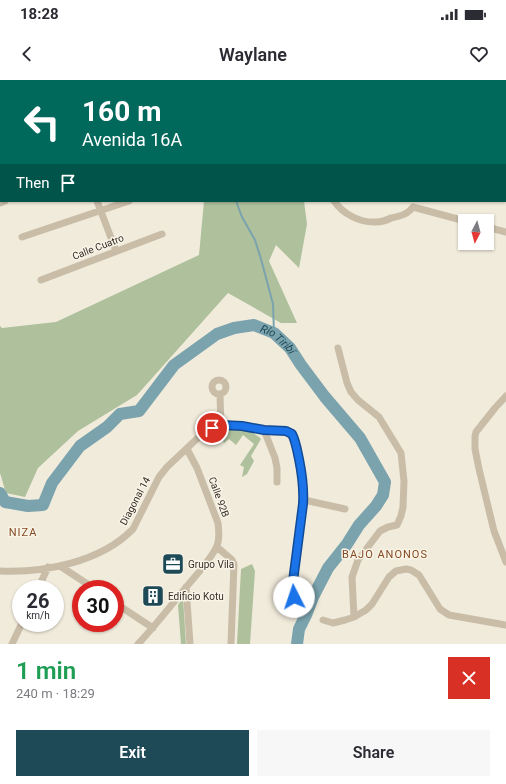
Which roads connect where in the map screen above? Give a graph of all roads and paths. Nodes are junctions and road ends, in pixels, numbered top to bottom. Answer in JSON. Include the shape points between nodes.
{"nodes":[{"id":1,"x":97,"y":202,"type":"edge"},
{"id":2,"x":126,"y":202,"type":"edge"},
{"id":3,"x":335,"y":202,"type":"edge"},
{"id":4,"x":412,"y":204,"type":"edge"},
{"id":5,"x":101,"y":210,"type":"junction"},
{"id":6,"x":458,"y":219,"type":"edge"},
{"id":7,"x":494,"y":229,"type":"edge"},
{"id":8,"x":506,"y":232,"type":"edge"},
{"id":9,"x":162,"y":234,"type":"dead end"},
{"id":10,"x":22,"y":237,"type":"dead end"},
{"id":11,"x":116,"y":251,"type":"junction"},
{"id":12,"x":42,"y":280,"type":"dead end"},
{"id":13,"x":338,"y":348,"type":"dead end"},
{"id":14,"x":220,"y":395,"type":"dead end"},
{"id":15,"x":506,"y":396,"type":"edge"},
{"id":16,"x":221,"y":425,"type":"junction"},
{"id":17,"x":264,"y":430,"type":"junction"},
{"id":18,"x":187,"y":449,"type":"junction"},
{"id":19,"x":277,"y":482,"type":"dead end"},
{"id":20,"x":304,"y":500,"type":"junction"},
{"id":21,"x":345,"y":509,"type":"dead end"},
{"id":22,"x":217,"y":547,"type":"junction"},
{"id":23,"x":506,"y":562,"type":"edge"},
{"id":24,"x":60,"y":566,"type":"junction"},
{"id":25,"x":48,"y":567,"type":"junction"},
{"id":26,"x":0,"y":571,"type":"edge"},
{"id":27,"x":42,"y":580,"type":"edge"},
{"id":28,"x":81,"y":580,"type":"edge"},
{"id":29,"x":186,"y":587,"type":"junction"},
{"id":30,"x":301,"y":603,"type":"dead end"},
{"id":31,"x":124,"y":609,"type":"edge"},
{"id":32,"x":354,"y":617,"type":"junction"},
{"id":33,"x":322,"y":620,"type":"dead end"},
{"id":34,"x":506,"y":625,"type":"edge"},
{"id":35,"x":153,"y":628,"type":"junction"},
{"id":36,"x":18,"y":632,"type":"edge"},
{"id":37,"x":12,"y":644,"type":"edge"},
{"id":38,"x":138,"y":644,"type":"edge"},
{"id":39,"x":190,"y":644,"type":"edge"},
{"id":40,"x":231,"y":644,"type":"edge"}],
"edges":[{"from":1,"to":5,"type":"street"},
{"from":2,"to":5,"type":"street"},
{"from":3,"to":4,"type":"street","via":[[346,213],[362,222],[377,222],[402,216],[409,212]]},
{"from":4,"to":6,"type":"street"},
{"from":5,"to":10,"type":"street"},
{"from":5,"to":11,"type":"street"},
{"from":7,"to":8,"type":"street"},
{"from":9,"to":11,"type":"street","name":"Calle Cuatro"},
{"from":11,"to":12,"type":"street","name":"Calle Cuatro"},
{"from":13,"to":32,"type":"street","via":[[351,392],[379,417],[401,453],[404,481],[403,507],[397,525],[380,531],[358,560],[352,577]]},
{"from":14,"to":16,"type":"street"},
{"from":15,"to":23,"type":"street","via":[[476,432],[475,449],[494,531]]},
{"from":16,"to":17,"type":"street"},
{"from":16,"to":18,"type":"street","name":"Diagonal 14","via":[[202,434]]},
{"from":17,"to":19,"type":"street","via":[[275,458]]},
{"from":17,"to":20,"type":"street","via":[[286,431],[292,434],[296,441]]},
{"from":18,"to":22,"type":"street","name":"Calle 92B","via":[[218,524]]},
{"from":18,"to":24,"type":"street","name":"Diagonal 14","via":[[159,477],[138,520],[127,535],[91,556]]},
{"from":20,"to":21,"type":"street"},
{"from":20,"to":30,"type":"street","via":[[292,589],[294,597]]},
{"from":22,"to":29,"type":"street"},
{"from":22,"to":40,"type":"street","via":[[234,564]]},
{"from":24,"to":25,"type":"street","name":"Diagonal 14"},
{"from":24,"to":28,"type":"street"},
{"from":25,"to":26,"type":"street","name":"Diagonal 14","via":[[16,572]]},
{"from":25,"to":27,"type":"street"},
{"from":29,"to":35,"type":"street"},
{"from":29,"to":39,"type":"street"},
{"from":31,"to":35,"type":"street"},
{"from":32,"to":33,"type":"street","via":[[333,623]]},
{"from":32,"to":34,"type":"street","via":[[370,608],[392,574],[406,569],[418,576],[440,609],[449,615]]},
{"from":35,"to":38,"type":"street"},
{"from":36,"to":37,"type":"street"}]}
